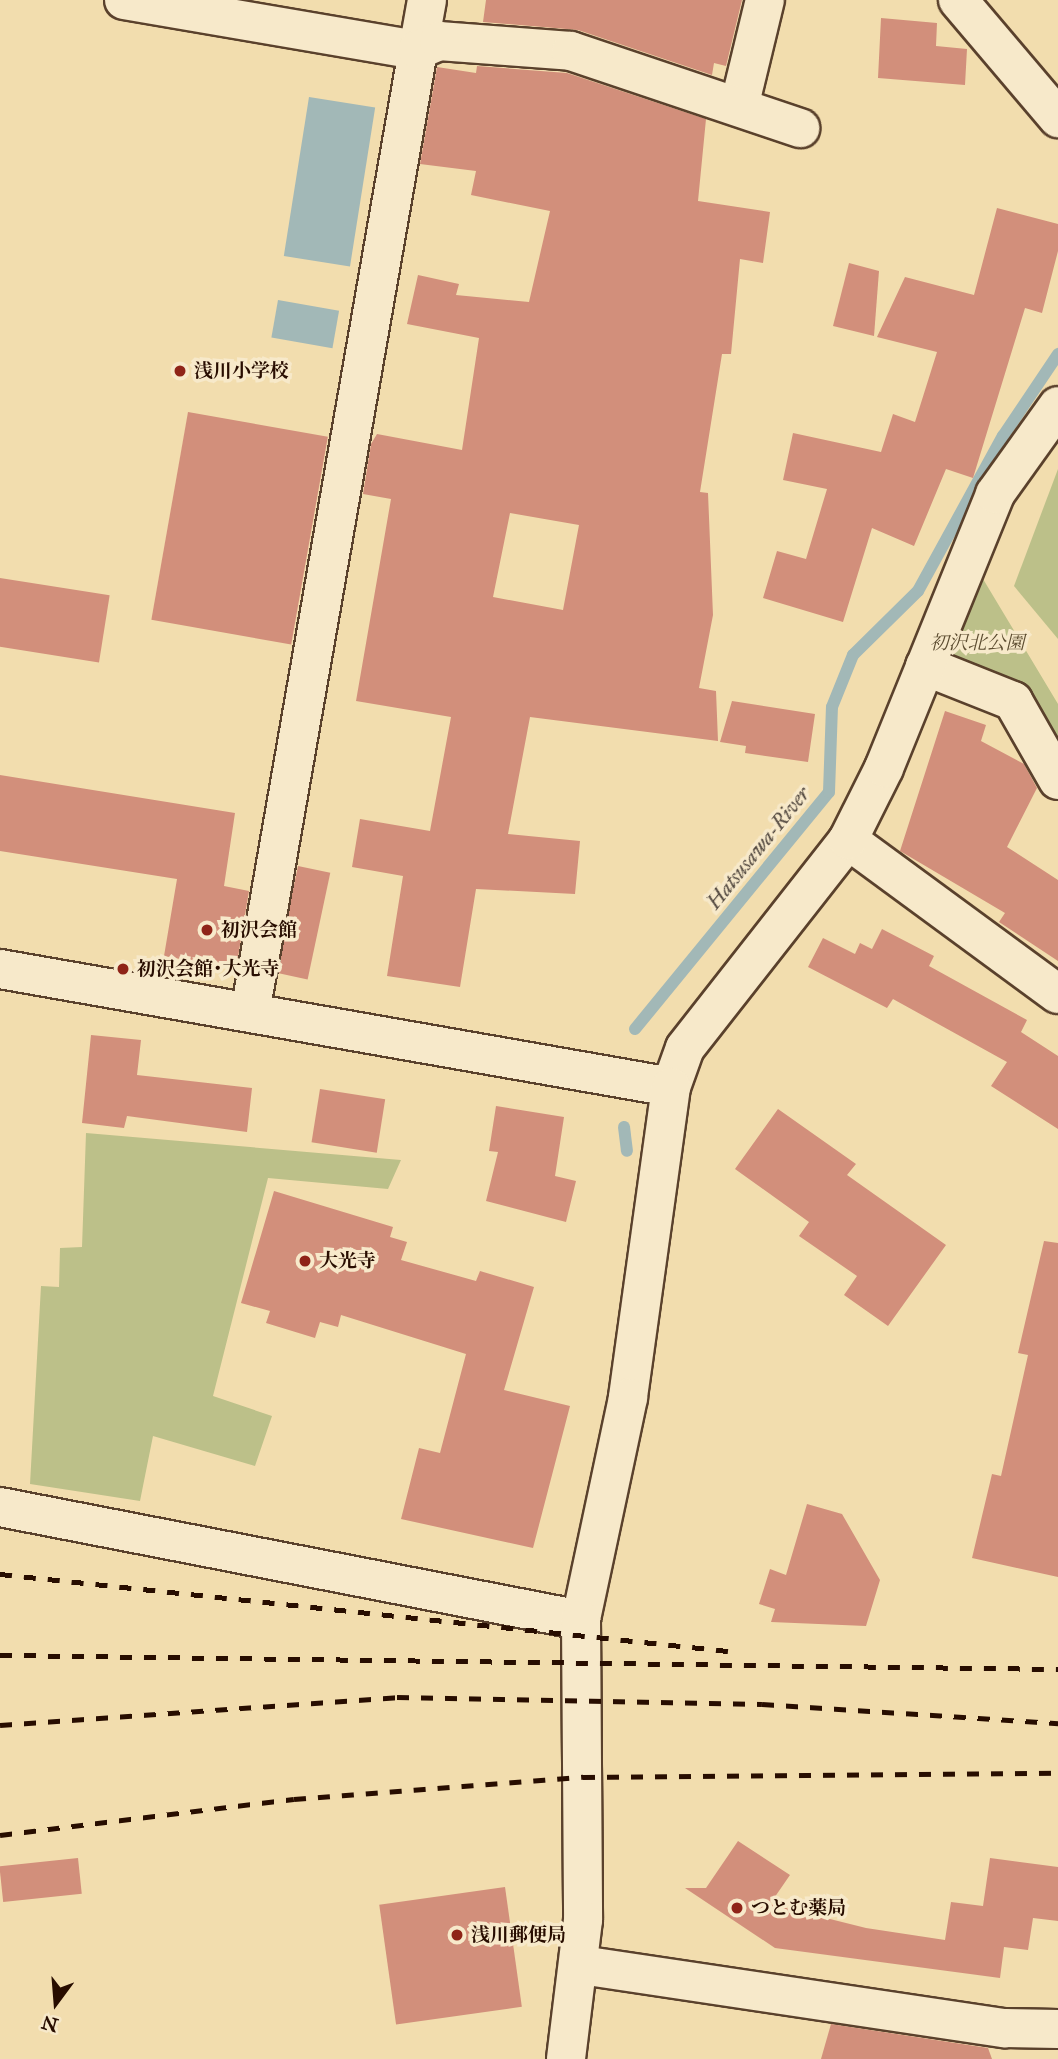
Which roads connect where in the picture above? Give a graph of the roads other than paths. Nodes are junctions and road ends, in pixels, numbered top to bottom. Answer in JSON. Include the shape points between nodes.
{"nodes":[{"id":1,"x":124,"y":0,"type":"edge"},
{"id":2,"x":427,"y":0,"type":"edge"},
{"id":3,"x":765,"y":0,"type":"edge"},
{"id":4,"x":958,"y":0,"type":"edge"},
{"id":5,"x":418,"y":50,"type":"junction"},
{"id":6,"x":740,"y":103,"type":"junction"},
{"id":7,"x":1058,"y":118,"type":"edge"},
{"id":8,"x":800,"y":128,"type":"dead end"},
{"id":9,"x":1058,"y":406,"type":"edge"},
{"id":10,"x":925,"y":666,"type":"junction"},
{"id":11,"x":1058,"y":780,"type":"edge"},
{"id":12,"x":848,"y":840,"type":"junction"},
{"id":13,"x":0,"y":969,"type":"edge"},
{"id":14,"x":1058,"y":994,"type":"edge"},
{"id":15,"x":250,"y":1013,"type":"junction"},
{"id":16,"x":671,"y":1087,"type":"junction"},
{"id":17,"x":0,"y":1507,"type":"edge"},
{"id":18,"x":581,"y":1620,"type":"junction"},
{"id":19,"x":581,"y":1965,"type":"junction"},
{"id":20,"x":1058,"y":2029,"type":"edge"},
{"id":21,"x":566,"y":2059,"type":"edge"}],
"edges":[{"from":1,"to":5,"type":"street"},
{"from":2,"to":5,"type":"street"},
{"from":3,"to":6,"type":"street"},
{"from":4,"to":7,"type":"street"},
{"from":5,"to":6,"type":"street","via":[[439,41],[571,51]]},
{"from":5,"to":15,"type":"street"},
{"from":6,"to":8,"type":"street"},
{"from":9,"to":10,"type":"street","via":[[995,494]]},
{"from":10,"to":11,"type":"street","via":[[1013,701]]},
{"from":10,"to":12,"type":"street"},
{"from":12,"to":14,"type":"street"},
{"from":12,"to":16,"type":"street","via":[[685,1048]]},
{"from":13,"to":15,"type":"street"},
{"from":15,"to":16,"type":"street"},
{"from":16,"to":18,"type":"street","via":[[628,1398]]},
{"from":17,"to":18,"type":"street"},
{"from":18,"to":19,"type":"street"},
{"from":19,"to":20,"type":"street","via":[[1005,2028]]},
{"from":19,"to":21,"type":"street"}]}
